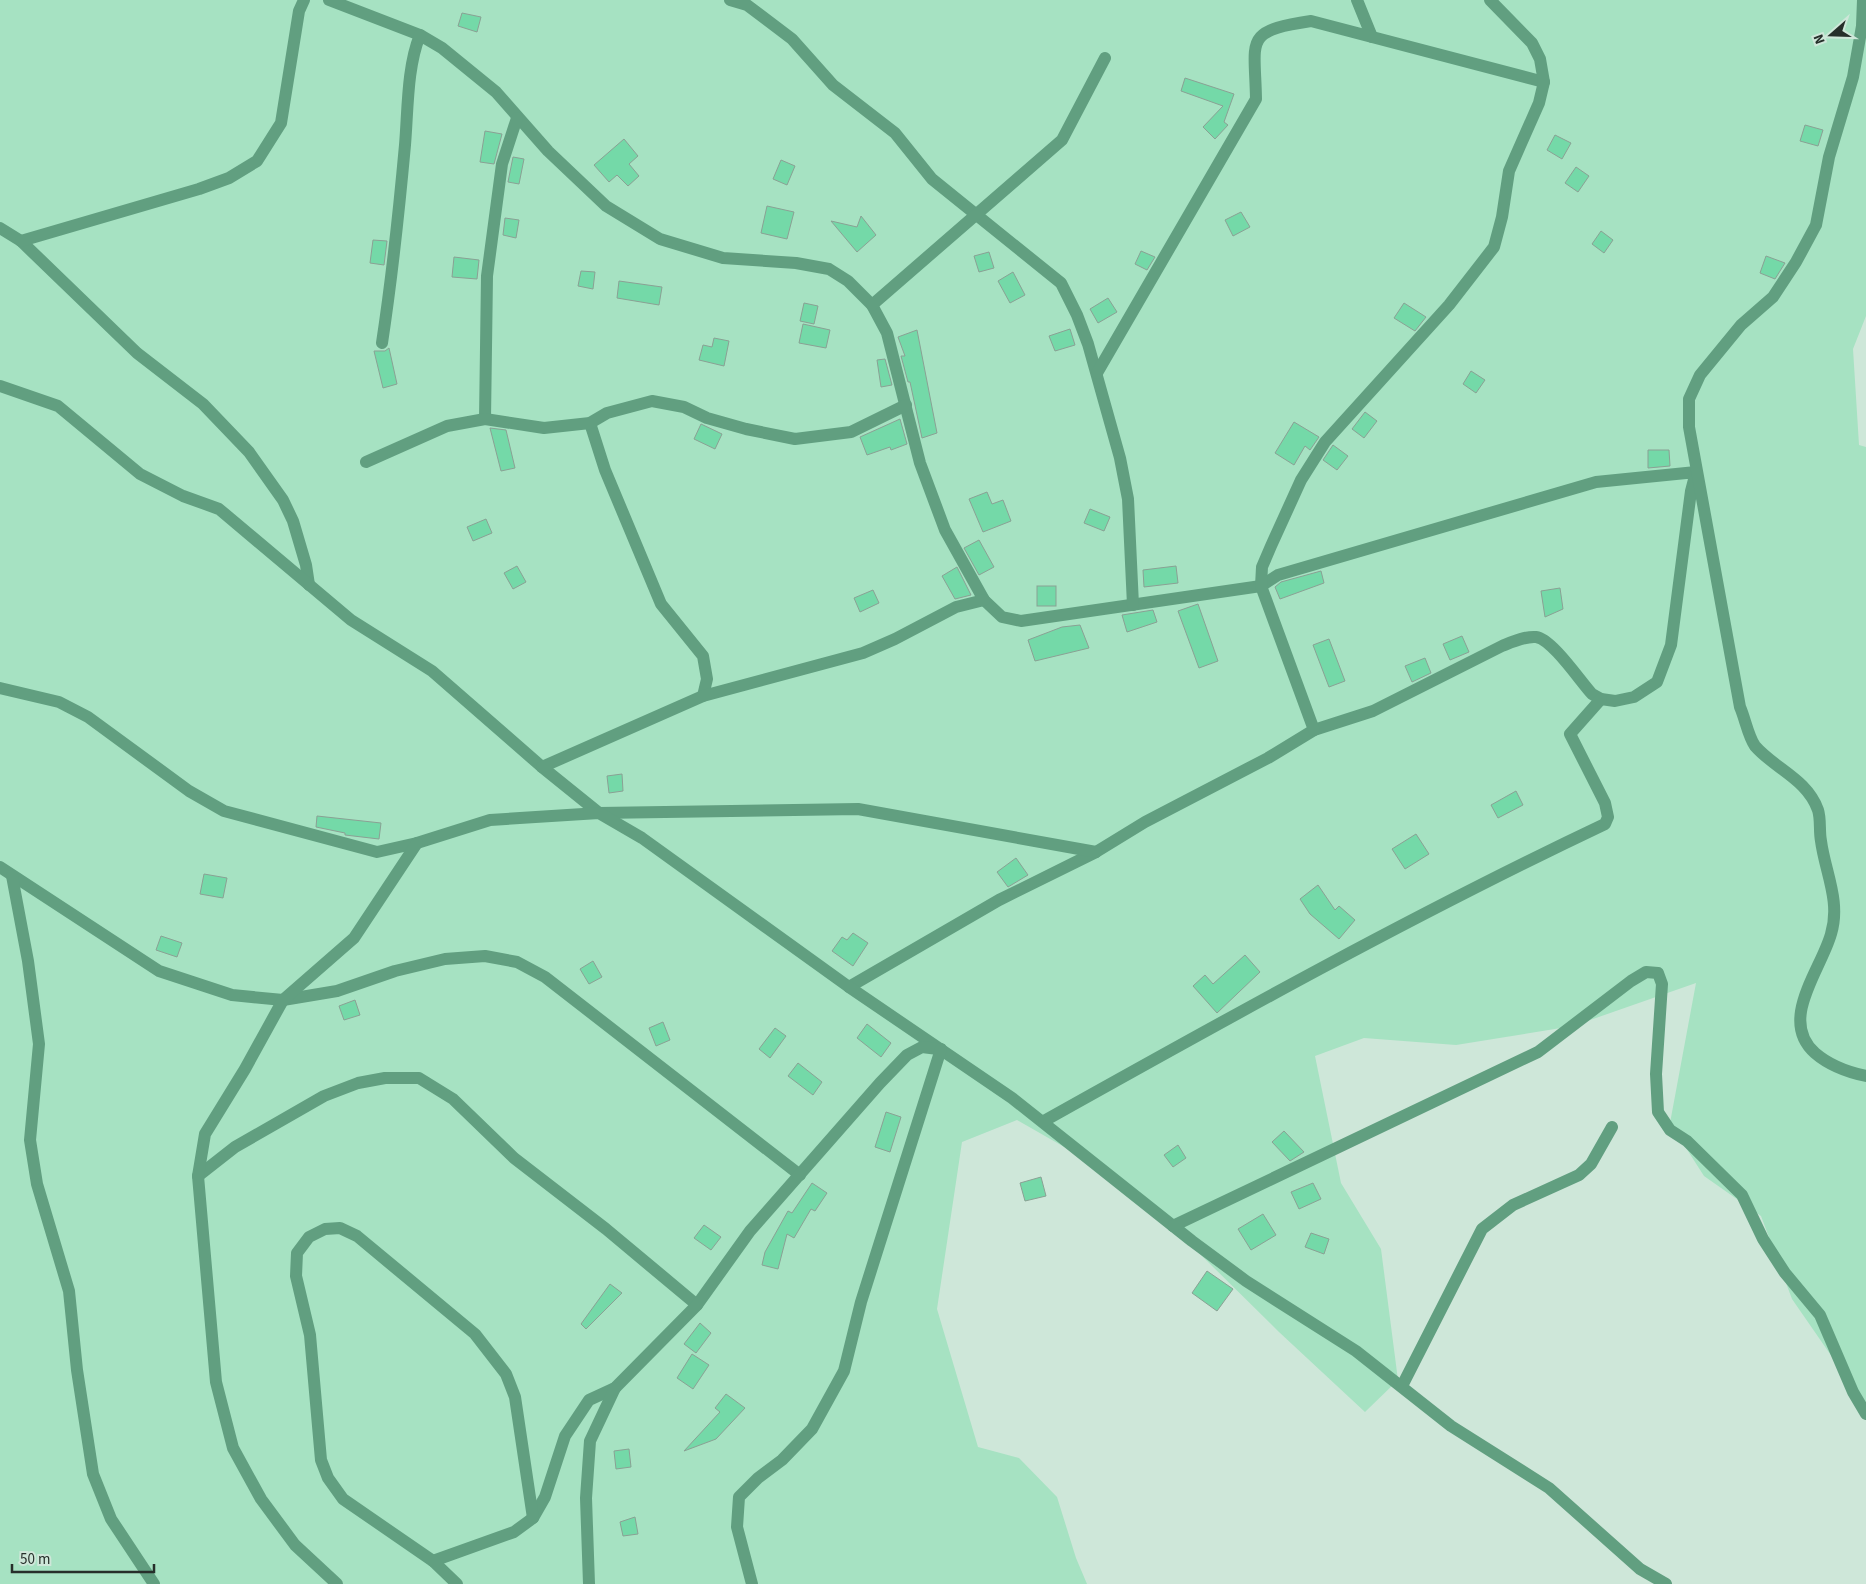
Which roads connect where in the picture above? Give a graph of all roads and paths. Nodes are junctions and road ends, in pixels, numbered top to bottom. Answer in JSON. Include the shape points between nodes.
{"nodes":[{"id":1,"x":304,"y":0,"type":"edge"},
{"id":2,"x":329,"y":0,"type":"edge"},
{"id":3,"x":730,"y":0,"type":"edge"},
{"id":4,"x":1357,"y":0,"type":"edge"},
{"id":5,"x":1490,"y":0,"type":"edge"},
{"id":6,"x":1863,"y":0,"type":"edge"},
{"id":7,"x":420,"y":35,"type":"junction"},
{"id":8,"x":1372,"y":37,"type":"junction"},
{"id":9,"x":1105,"y":58,"type":"dead end"},
{"id":10,"x":1544,"y":82,"type":"junction"},
{"id":11,"x":517,"y":118,"type":"junction"},
{"id":12,"x":975,"y":215,"type":"junction"},
{"id":13,"x":0,"y":228,"type":"edge"},
{"id":14,"x":21,"y":241,"type":"junction"},
{"id":15,"x":872,"y":304,"type":"junction"},
{"id":16,"x":382,"y":343,"type":"dead end"},
{"id":17,"x":1097,"y":373,"type":"junction"},
{"id":18,"x":0,"y":386,"type":"edge"},
{"id":19,"x":906,"y":405,"type":"junction"},
{"id":20,"x":485,"y":420,"type":"junction"},
{"id":21,"x":590,"y":423,"type":"junction"},
{"id":22,"x":366,"y":462,"type":"dead end"},
{"id":23,"x":1696,"y":472,"type":"junction"},
{"id":24,"x":309,"y":585,"type":"junction"},
{"id":25,"x":1261,"y":586,"type":"junction"},
{"id":26,"x":984,"y":600,"type":"junction"},
{"id":27,"x":1133,"y":605,"type":"junction"},
{"id":28,"x":0,"y":688,"type":"edge"},
{"id":29,"x":703,"y":696,"type":"junction"},
{"id":30,"x":1601,"y":700,"type":"junction"},
{"id":31,"x":1314,"y":730,"type":"junction"},
{"id":32,"x":542,"y":767,"type":"junction"},
{"id":33,"x":599,"y":813,"type":"junction"},
{"id":34,"x":417,"y":843,"type":"junction"},
{"id":35,"x":1096,"y":852,"type":"junction"},
{"id":36,"x":0,"y":868,"type":"edge"},
{"id":37,"x":12,"y":876,"type":"junction"},
{"id":38,"x":849,"y":987,"type":"junction"},
{"id":39,"x":283,"y":1000,"type":"junction"},
{"id":40,"x":941,"y":1049,"type":"junction"},
{"id":41,"x":1866,"y":1076,"type":"edge"},
{"id":42,"x":1044,"y":1121,"type":"junction"},
{"id":43,"x":1612,"y":1127,"type":"dead end"},
{"id":44,"x":800,"y":1175,"type":"junction"},
{"id":45,"x":198,"y":1176,"type":"junction"},
{"id":46,"x":1173,"y":1226,"type":"junction"},
{"id":47,"x":697,"y":1305,"type":"junction"},
{"id":48,"x":1402,"y":1386,"type":"junction"},
{"id":49,"x":615,"y":1388,"type":"junction"},
{"id":50,"x":1866,"y":1414,"type":"edge"},
{"id":51,"x":533,"y":1518,"type":"junction"},
{"id":52,"x":433,"y":1561,"type":"junction"},
{"id":53,"x":154,"y":1584,"type":"edge"},
{"id":54,"x":337,"y":1584,"type":"edge"},
{"id":55,"x":457,"y":1584,"type":"edge"},
{"id":56,"x":589,"y":1584,"type":"edge"},
{"id":57,"x":752,"y":1584,"type":"edge"},
{"id":58,"x":1666,"y":1584,"type":"edge"}],
"edges":[{"from":1,"to":14,"type":"street","via":[[299,11],[281,123],[256,161],[228,178],[199,189]]},
{"from":2,"to":7,"type":"street"},
{"from":3,"to":12,"type":"street","via":[[748,4],[792,39],[832,85],[895,134],[932,180]]},
{"from":4,"to":8,"type":"street"},
{"from":5,"to":10,"type":"street","via":[[1532,43],[1540,58]]},
{"from":6,"to":23,"type":"street","via":[[1853,78],[1829,157],[1816,225],[1773,297],[1741,324],[1700,375],[1689,399],[1689,427]]},
{"from":7,"to":11,"type":"street","via":[[461,62],[496,92]]},
{"from":7,"to":16,"type":"street","via":[[411,78],[393,266]]},
{"from":8,"to":10,"type":"street"},
{"from":8,"to":17,"type":"street","via":[[1311,21],[1277,26],[1256,42],[1253,62],[1256,99]]},
{"from":9,"to":12,"type":"street","via":[[1062,140]]},
{"from":10,"to":25,"type":"street","via":[[1540,103],[1509,172],[1494,247],[1449,305],[1325,442],[1301,480],[1271,546],[1262,567]]},
{"from":11,"to":15,"type":"street","via":[[606,206],[660,240],[723,258],[829,268]]},
{"from":11,"to":20,"type":"street","via":[[502,164],[487,276]]},
{"from":12,"to":15,"type":"street"},
{"from":12,"to":17,"type":"street","via":[[1061,283],[1078,315]]},
{"from":13,"to":14,"type":"street"},
{"from":14,"to":24,"type":"street","via":[[137,353],[203,404],[249,452],[283,500],[293,521]]},
{"from":15,"to":19,"type":"street","via":[[887,333]]},
{"from":17,"to":27,"type":"street","via":[[1126,490]]},
{"from":18,"to":24,"type":"street","via":[[58,406],[140,474],[183,496],[219,509]]},
{"from":19,"to":21,"type":"street","via":[[851,432],[795,439],[746,429],[707,418],[684,407],[652,401],[607,413]]},
{"from":19,"to":26,"type":"street","via":[[920,463],[945,530]]},
{"from":20,"to":21,"type":"street","via":[[544,428]]},
{"from":20,"to":22,"type":"street","via":[[447,426]]},
{"from":21,"to":29,"type":"street","via":[[605,470],[661,604],[703,656],[707,679]]},
{"from":23,"to":25,"type":"street","via":[[1596,482],[1278,575]]},
{"from":23,"to":30,"type":"street","via":[[1671,645],[1657,682],[1634,697]]},
{"from":23,"to":41,"type":"street","via":[[1740,707],[1754,744],[1805,786],[1818,811],[1821,842],[1835,906],[1832,933],[1802,1006],[1800,1032],[1809,1047],[1824,1060],[1838,1069]]},
{"from":24,"to":32,"type":"street","via":[[351,620],[432,671]]},
{"from":25,"to":27,"type":"street"},
{"from":25,"to":31,"type":"street"},
{"from":26,"to":27,"type":"street","via":[[1002,617],[1021,621]]},
{"from":26,"to":29,"type":"street","via":[[956,607],[863,653]]},
{"from":28,"to":34,"type":"street","via":[[59,702],[88,717],[189,791],[224,811],[377,852]]},
{"from":29,"to":32,"type":"street"},
{"from":30,"to":31,"type":"street","via":[[1592,694],[1550,644],[1536,637],[1502,646],[1373,711]]},
{"from":30,"to":42,"type":"street","via":[[1570,734],[1605,804],[1608,817],[1604,824],[1498,875],[1269,995]]},
{"from":31,"to":35,"type":"street","via":[[1268,758],[1144,822]]},
{"from":32,"to":33,"type":"street"},
{"from":33,"to":34,"type":"street","via":[[490,820]]},
{"from":33,"to":35,"type":"street","via":[[858,809]]},
{"from":33,"to":38,"type":"street","via":[[642,838]]},
{"from":34,"to":39,"type":"street","via":[[354,938]]},
{"from":35,"to":38,"type":"street","via":[[999,900]]},
{"from":36,"to":37,"type":"street"},
{"from":37,"to":39,"type":"street","via":[[159,971],[232,995]]},
{"from":37,"to":53,"type":"street","via":[[39,1044],[30,1140],[37,1184],[69,1291],[79,1389],[93,1474],[111,1519]]},
{"from":38,"to":40,"type":"street"},
{"from":39,"to":44,"type":"street","via":[[337,991],[395,971],[445,959],[485,956],[517,962],[545,977]]},
{"from":39,"to":45,"type":"street","via":[[205,1134]]},
{"from":40,"to":42,"type":"street"},
{"from":40,"to":44,"type":"street","via":[[922,1047],[907,1055]]},
{"from":40,"to":57,"type":"street","via":[[861,1302],[844,1371],[812,1429],[739,1497],[737,1527]]},
{"from":42,"to":46,"type":"street"},
{"from":43,"to":48,"type":"street","via":[[1591,1164],[1579,1175],[1513,1205],[1482,1229]]},
{"from":44,"to":47,"type":"street","via":[[750,1231]]},
{"from":45,"to":47,"type":"street","via":[[236,1147],[324,1096],[358,1083],[385,1078],[419,1078],[453,1099],[514,1158]]},
{"from":45,"to":54,"type":"street","via":[[216,1382],[232,1448],[261,1499],[295,1545]]},
{"from":46,"to":48,"type":"street","via":[[1246,1281],[1356,1351]]},
{"from":46,"to":50,"type":"street","via":[[1538,1052],[1632,981],[1646,972],[1658,973],[1662,984],[1656,1074],[1658,1112],[1670,1130],[1687,1141],[1742,1196],[1763,1239],[1820,1315],[1853,1392]]},
{"from":47,"to":49,"type":"street"},
{"from":48,"to":58,"type":"street","via":[[1451,1426],[1549,1488],[1640,1569]]},
{"from":49,"to":51,"type":"street","via":[[589,1400],[565,1436],[545,1497]]},
{"from":49,"to":56,"type":"street","via":[[590,1441],[586,1498]]},
{"from":51,"to":52,"type":"street","via":[[514,1532]]},
{"from":51,"to":52,"type":"street","via":[[515,1397],[506,1374],[475,1334],[365,1242],[340,1228],[324,1229],[309,1237],[297,1253],[296,1276],[310,1335],[321,1460],[328,1478],[343,1499]]},
{"from":52,"to":55,"type":"street"}]}
